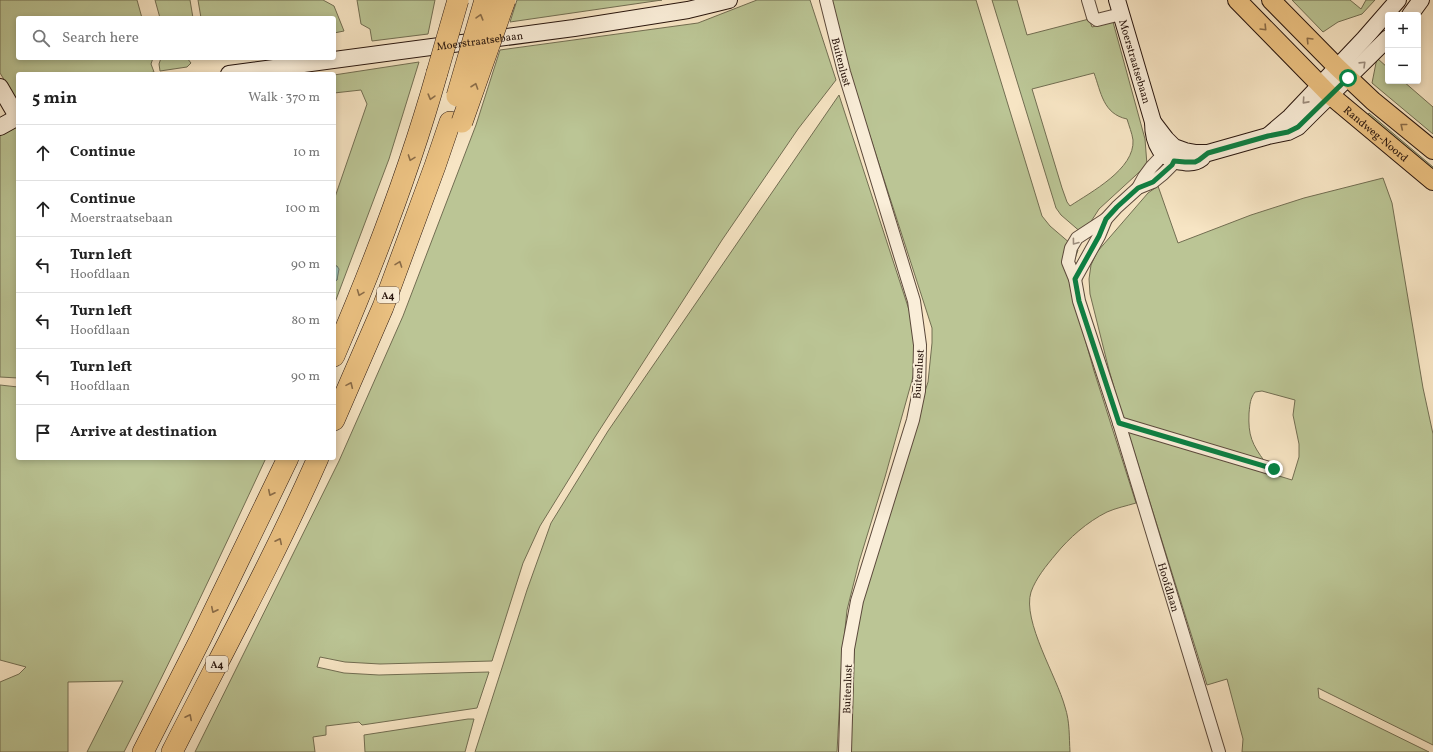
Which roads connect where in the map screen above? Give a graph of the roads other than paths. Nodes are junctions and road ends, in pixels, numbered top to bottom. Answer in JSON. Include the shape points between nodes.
{"nodes":[{"id":1,"x":447,"y":0,"type":"edge"},
{"id":2,"x":458,"y":0,"type":"edge"},
{"id":3,"x":486,"y":0,"type":"edge"},
{"id":4,"x":505,"y":0,"type":"edge"},
{"id":5,"x":729,"y":0,"type":"edge"},
{"id":6,"x":826,"y":0,"type":"edge"},
{"id":7,"x":1088,"y":0,"type":"edge"},
{"id":8,"x":1237,"y":0,"type":"edge"},
{"id":9,"x":1271,"y":0,"type":"edge"},
{"id":10,"x":1398,"y":0,"type":"edge"},
{"id":11,"x":1421,"y":0,"type":"edge"},
{"id":12,"x":1119,"y":7,"type":"edge"},
{"id":13,"x":1412,"y":12,"type":"edge"},
{"id":14,"x":1385,"y":40,"type":"edge"},
{"id":15,"x":334,"y":60,"type":"edge"},
{"id":16,"x":336,"y":60,"type":"edge"},
{"id":17,"x":244,"y":72,"type":"edge"},
{"id":18,"x":1343,"y":72,"type":"junction"},
{"id":19,"x":437,"y":73,"type":"junction"},
{"id":20,"x":0,"y":87,"type":"edge"},
{"id":21,"x":1325,"y":90,"type":"junction"},
{"id":22,"x":16,"y":115,"type":"edge"},
{"id":23,"x":16,"y":119,"type":"edge"},
{"id":24,"x":456,"y":122,"type":"junction"},
{"id":25,"x":0,"y":127,"type":"edge"},
{"id":26,"x":1433,"y":150,"type":"edge"},
{"id":27,"x":1171,"y":154,"type":"junction"},
{"id":28,"x":1433,"y":180,"type":"edge"},
{"id":29,"x":1106,"y":219,"type":"junction"},
{"id":30,"x":1075,"y":279,"type":"junction"},
{"id":31,"x":336,"y":351,"type":"edge"},
{"id":32,"x":336,"y":415,"type":"edge"},
{"id":33,"x":1119,"y":423,"type":"junction"},
{"id":34,"x":287,"y":460,"type":"edge"},
{"id":35,"x":317,"y":460,"type":"edge"},
{"id":36,"x":1274,"y":469,"type":"dead end"},
{"id":37,"x":143,"y":752,"type":"edge"},
{"id":38,"x":172,"y":752,"type":"edge"},
{"id":39,"x":844,"y":752,"type":"edge"},
{"id":40,"x":1219,"y":752,"type":"edge"}],
"edges":[{"from":1,"to":19,"type":"highway","number":"A4","bridge":true},
{"from":2,"to":19,"type":"highway","number":"A4","bridge":true},
{"from":24,"to":3,"type":"highway","number":"A4","one_way":true,"bridge":true},
{"from":24,"to":4,"type":"highway","number":"A4","one_way":true,"bridge":true},
{"from":5,"to":16,"type":"street","name":"Moerstraatsebaan","via":[[688,10],[574,28]]},
{"from":6,"to":39,"type":"street","name":"Buitenlust","via":[[844,72],[914,302],[920,345],[919,391],[913,420],[857,601],[848,649]]},
{"from":7,"to":12,"type":"street","via":[[1093,17],[1097,20]]},
{"from":8,"to":21,"type":"main road","name":"Randweg-Noord","one_way":true},
{"from":18,"to":9,"type":"main road","name":"Randweg-Noord","one_way":true},
{"from":10,"to":18,"type":"street","via":[[1364,39]]},
{"from":11,"to":13,"type":"street"},
{"from":12,"to":27,"type":"street","name":"Moerstraatsebaan","via":[[1153,122],[1166,139]]},
{"from":18,"to":14,"type":"street","one_way":true},
{"from":15,"to":17,"type":"street","name":"Moerstraatsebaan"},
{"from":18,"to":21,"type":"street"},
{"from":26,"to":18,"type":"main road","name":"Randweg-Noord","one_way":true,"via":[[1373,101]]},
{"from":19,"to":31,"type":"highway","number":"A4","one_way":true,"via":[[424,122]]},
{"from":20,"to":22,"type":"street"},
{"from":21,"to":27,"type":"street","via":[[1298,127],[1288,132],[1208,153]]},
{"from":21,"to":28,"type":"main road","name":"Randweg-Noord"},
{"from":23,"to":25,"type":"street"},
{"from":32,"to":24,"type":"highway","number":"A4","one_way":true,"via":[[383,307],[436,166]]},
{"from":27,"to":29,"type":"street","name":"Hoofdlaan","via":[[1172,165],[1153,182],[1138,188]]},
{"from":29,"to":30,"type":"street","name":"Hoofdlaan"},
{"from":29,"to":30,"type":"street","name":"Hoofdlaan","one_way":true,"via":[[1077,238],[1071,248],[1068,262]]},
{"from":30,"to":33,"type":"street","name":"Hoofdlaan","via":[[1079,301]]},
{"from":33,"to":36,"type":"street"},
{"from":33,"to":40,"type":"street","name":"Hoofdlaan"},
{"from":34,"to":37,"type":"highway","number":"A4","one_way":true},
{"from":38,"to":35,"type":"highway","number":"A4","one_way":true}]}
